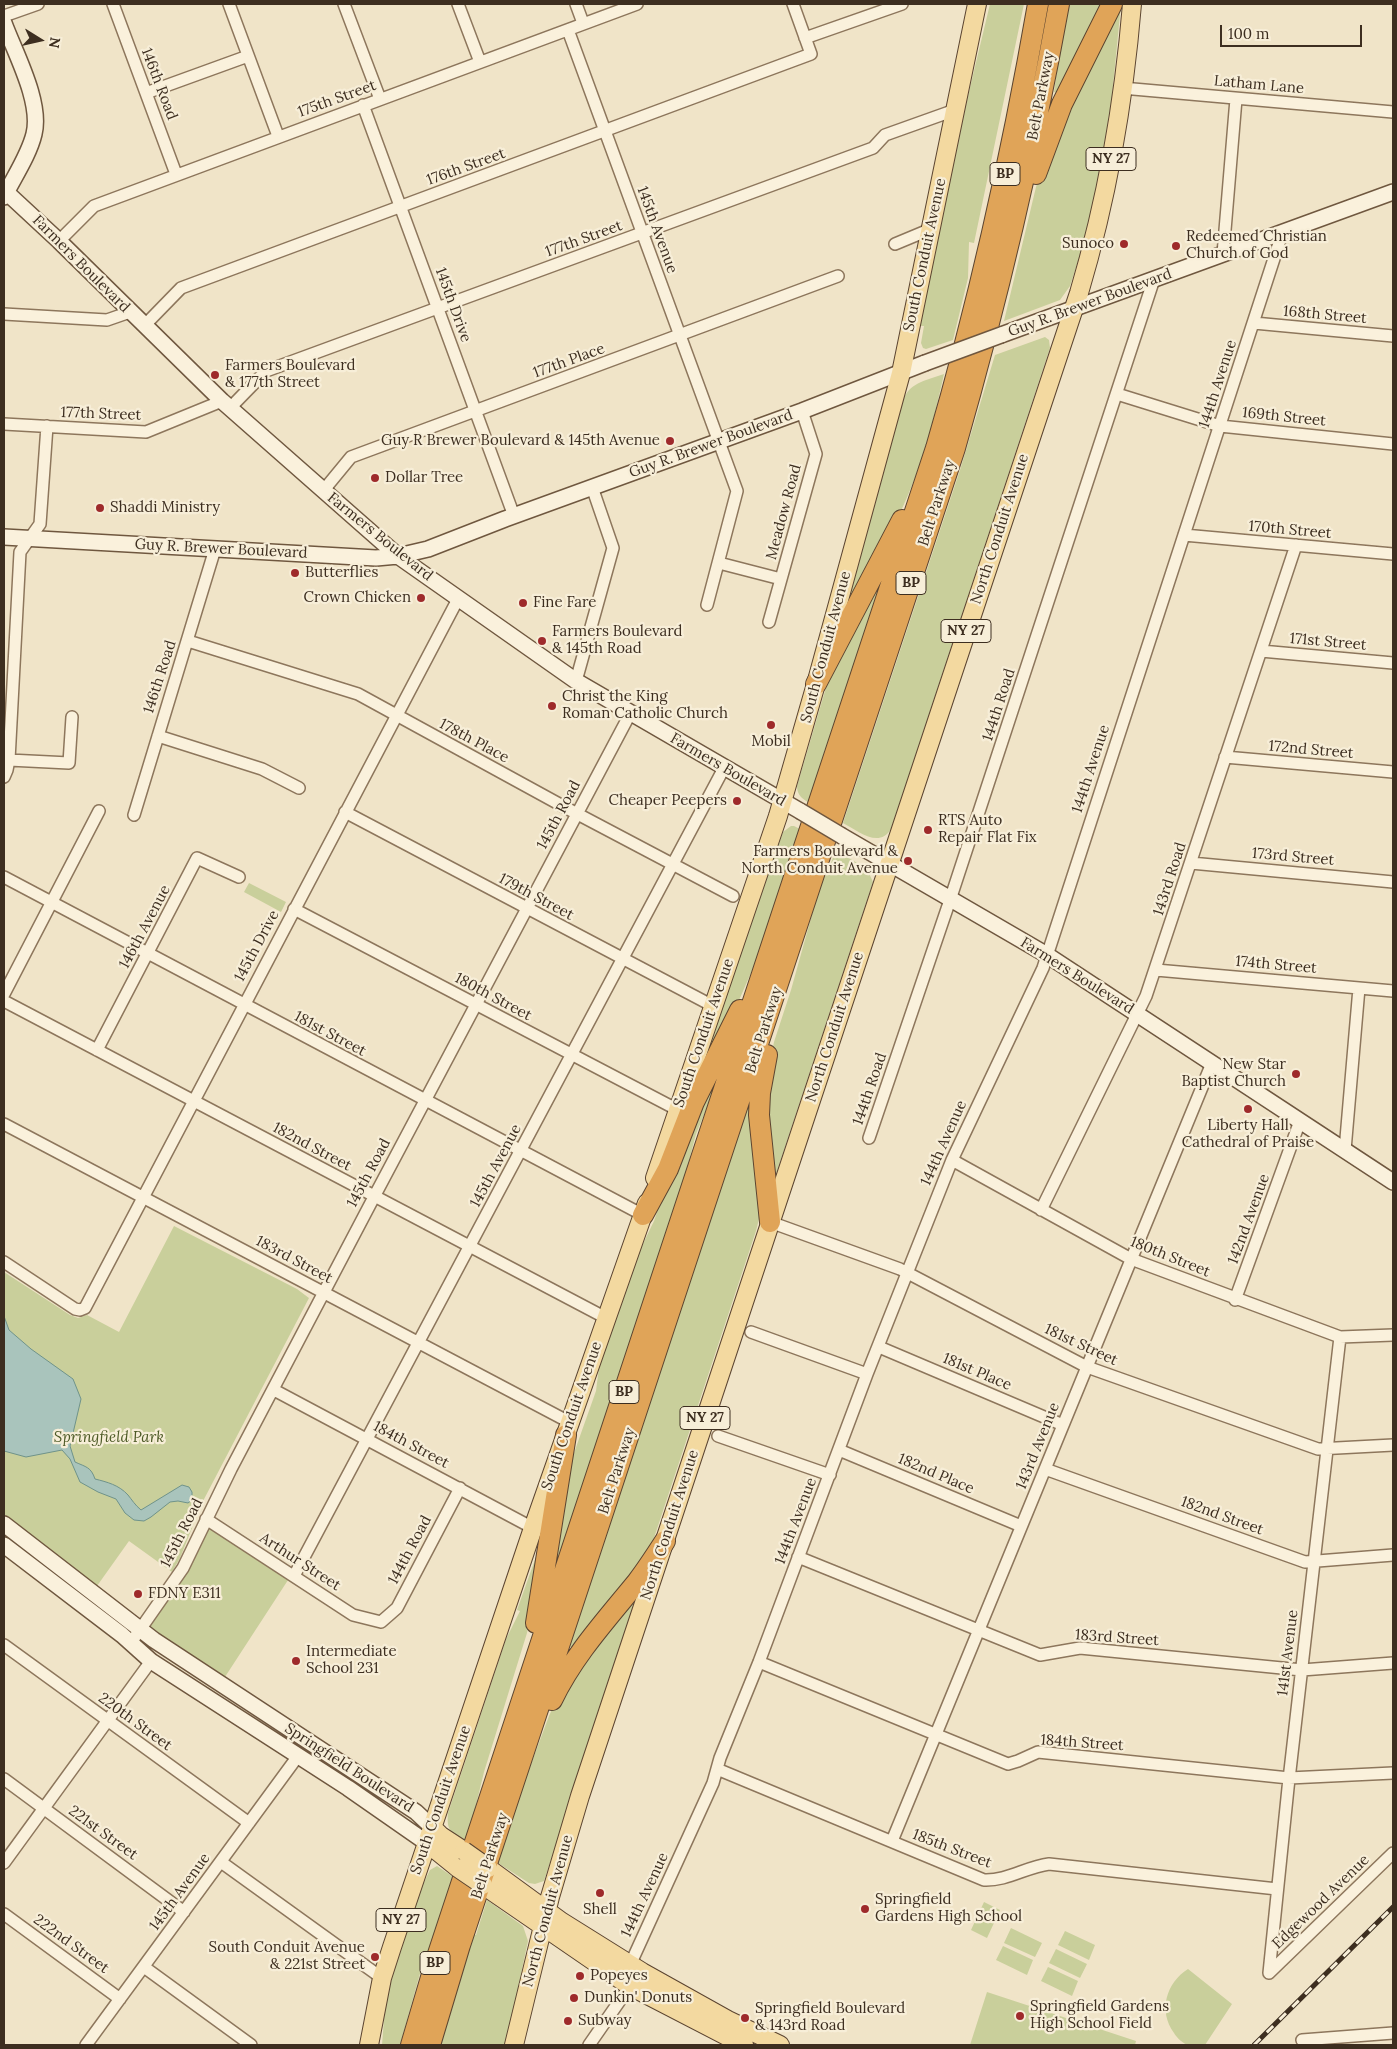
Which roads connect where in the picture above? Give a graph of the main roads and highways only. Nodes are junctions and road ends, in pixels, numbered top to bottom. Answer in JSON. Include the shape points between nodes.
{"nodes":[{"id":1,"x":977,"y":4,"type":"edge"},
{"id":2,"x":1036,"y":4,"type":"edge"},
{"id":3,"x":1059,"y":4,"type":"edge"},
{"id":4,"x":1112,"y":4,"type":"edge"},
{"id":5,"x":1132,"y":4,"type":"edge"},
{"id":6,"x":4,"y":23,"type":"edge"},
{"id":7,"x":1393,"y":192,"type":"edge"},
{"id":8,"x":5,"y":193,"type":"edge"},
{"id":9,"x":1000,"y":278,"type":"junction"},
{"id":10,"x":1073,"y":310,"type":"junction"},
{"id":11,"x":901,"y":373,"type":"junction"},
{"id":12,"x":936,"y":448,"type":"junction"},
{"id":13,"x":4,"y":536,"type":"edge"},
{"id":14,"x":398,"y":556,"type":"junction"},
{"id":15,"x":816,"y":684,"type":"junction"},
{"id":16,"x":783,"y":801,"type":"junction"},
{"id":17,"x":889,"y":864,"type":"junction"},
{"id":18,"x":798,"y":925,"type":"junction"},
{"id":19,"x":774,"y":939,"type":"junction"},
{"id":20,"x":1393,"y":1182,"type":"edge"},
{"id":21,"x":643,"y":1215,"type":"junction"},
{"id":22,"x":770,"y":1222,"type":"junction"},
{"id":23,"x":569,"y":1429,"type":"junction"},
{"id":24,"x":4,"y":1524,"type":"edge"},
{"id":25,"x":665,"y":1541,"type":"junction"},
{"id":26,"x":4,"y":1545,"type":"edge"},
{"id":27,"x":512,"y":1760,"type":"junction"},
{"id":28,"x":429,"y":1835,"type":"junction"},
{"id":29,"x":545,"y":1917,"type":"junction"},
{"id":30,"x":734,"y":2038,"type":"edge"},
{"id":31,"x":369,"y":2045,"type":"edge"},
{"id":32,"x":411,"y":2045,"type":"edge"},
{"id":33,"x":430,"y":2045,"type":"edge"},
{"id":34,"x":514,"y":2045,"type":"edge"},
{"id":35,"x":780,"y":2045,"type":"edge"}],
"edges":[{"from":1,"to":11,"type":"main road","name":"South Conduit Avenue","number":"NY 27"},
{"from":2,"to":12,"type":"highway","name":"Belt Parkway","number":"BP","via":[[1032,37],[982,275]]},
{"from":3,"to":9,"type":"highway","name":"Belt Parkway","number":"BP","via":[[1031,146]]},
{"from":4,"to":9,"type":"highway","via":[[1062,104]]},
{"from":5,"to":10,"type":"main road","name":"North Conduit Avenue","number":"NY 27","via":[[1111,162]]},
{"from":6,"to":8,"type":"main road","via":[[32,96],[36,118],[32,140]]},
{"from":7,"to":10,"type":"main road","name":"Guy R. Brewer Boulevard"},
{"from":8,"to":14,"type":"main road","name":"Farmers Boulevard","via":[[226,405]]},
{"from":9,"to":18,"type":"highway","name":"Belt Parkway","number":"BP","via":[[944,482]]},
{"from":10,"to":11,"type":"main road","name":"Guy R. Brewer Boulevard","bridge":true},
{"from":10,"to":17,"type":"main road","name":"North Conduit Avenue","number":"NY 27"},
{"from":11,"to":14,"type":"main road","name":"Guy R. Brewer Boulevard","via":[[428,549]]},
{"from":11,"to":15,"type":"main road","name":"South Conduit Avenue","number":"NY 27"},
{"from":12,"to":15,"type":"highway","via":[[892,541]]},
{"from":12,"to":19,"type":"highway","name":"Belt Parkway","number":"BP"},
{"from":13,"to":14,"type":"main road","name":"Guy R. Brewer Boulevard","via":[[376,558]]},
{"from":14,"to":16,"type":"main road","name":"Farmers Boulevard","via":[[576,682]]},
{"from":15,"to":16,"type":"main road","name":"South Conduit Avenue","number":"NY 27"},
{"from":16,"to":17,"type":"main road","name":"Farmers Boulevard","bridge":true},
{"from":16,"to":21,"type":"main road","name":"South Conduit Avenue","number":"NY 27"},
{"from":17,"to":20,"type":"main road","name":"Farmers Boulevard","via":[[1047,955]]},
{"from":17,"to":22,"type":"main road","name":"North Conduit Avenue","number":"NY 27"},
{"from":18,"to":22,"type":"highway","via":[[760,1093],[759,1126]]},
{"from":18,"to":27,"type":"highway","name":"Belt Parkway","number":"BP"},
{"from":19,"to":21,"type":"highway","via":[[694,1102],[668,1169]]},
{"from":19,"to":27,"type":"highway","name":"Belt Parkway","number":"BP"},
{"from":21,"to":23,"type":"main road","name":"South Conduit Avenue","number":"NY 27"},
{"from":22,"to":25,"type":"main road","name":"North Conduit Avenue","number":"NY 27"},
{"from":23,"to":27,"type":"highway","via":[[539,1612],[518,1684]]},
{"from":23,"to":28,"type":"main road","name":"South Conduit Avenue","number":"NY 27"},
{"from":24,"to":28,"type":"main road","name":"Springfield Boulevard","via":[[154,1640],[409,1807]]},
{"from":25,"to":27,"type":"highway","via":[[565,1674]]},
{"from":25,"to":29,"type":"main road","name":"North Conduit Avenue","number":"NY 27","via":[[580,1796]]},
{"from":26,"to":28,"type":"main road","name":"Springfield Boulevard","via":[[151,1661],[395,1820]]},
{"from":27,"to":32,"type":"highway","name":"Belt Parkway","number":"BP","via":[[437,1957]]},
{"from":27,"to":33,"type":"highway","name":"Belt Parkway","number":"BP"},
{"from":28,"to":29,"type":"main road","name":"Springfield Boulevard","bridge":true,"via":[[441,1836],[461,1860]]},
{"from":28,"to":31,"type":"main road","name":"South Conduit Avenue","number":"NY 27","via":[[382,1978]]},
{"from":29,"to":30,"type":"main road","name":"Springfield Boulevard","via":[[630,1964]]},
{"from":29,"to":30,"type":"main road","name":"Springfield Boulevard","via":[[630,1986]]},
{"from":29,"to":34,"type":"main road","name":"North Conduit Avenue","number":"NY 27"},
{"from":30,"to":35,"type":"main road","name":"Springfield Boulevard"}]}
